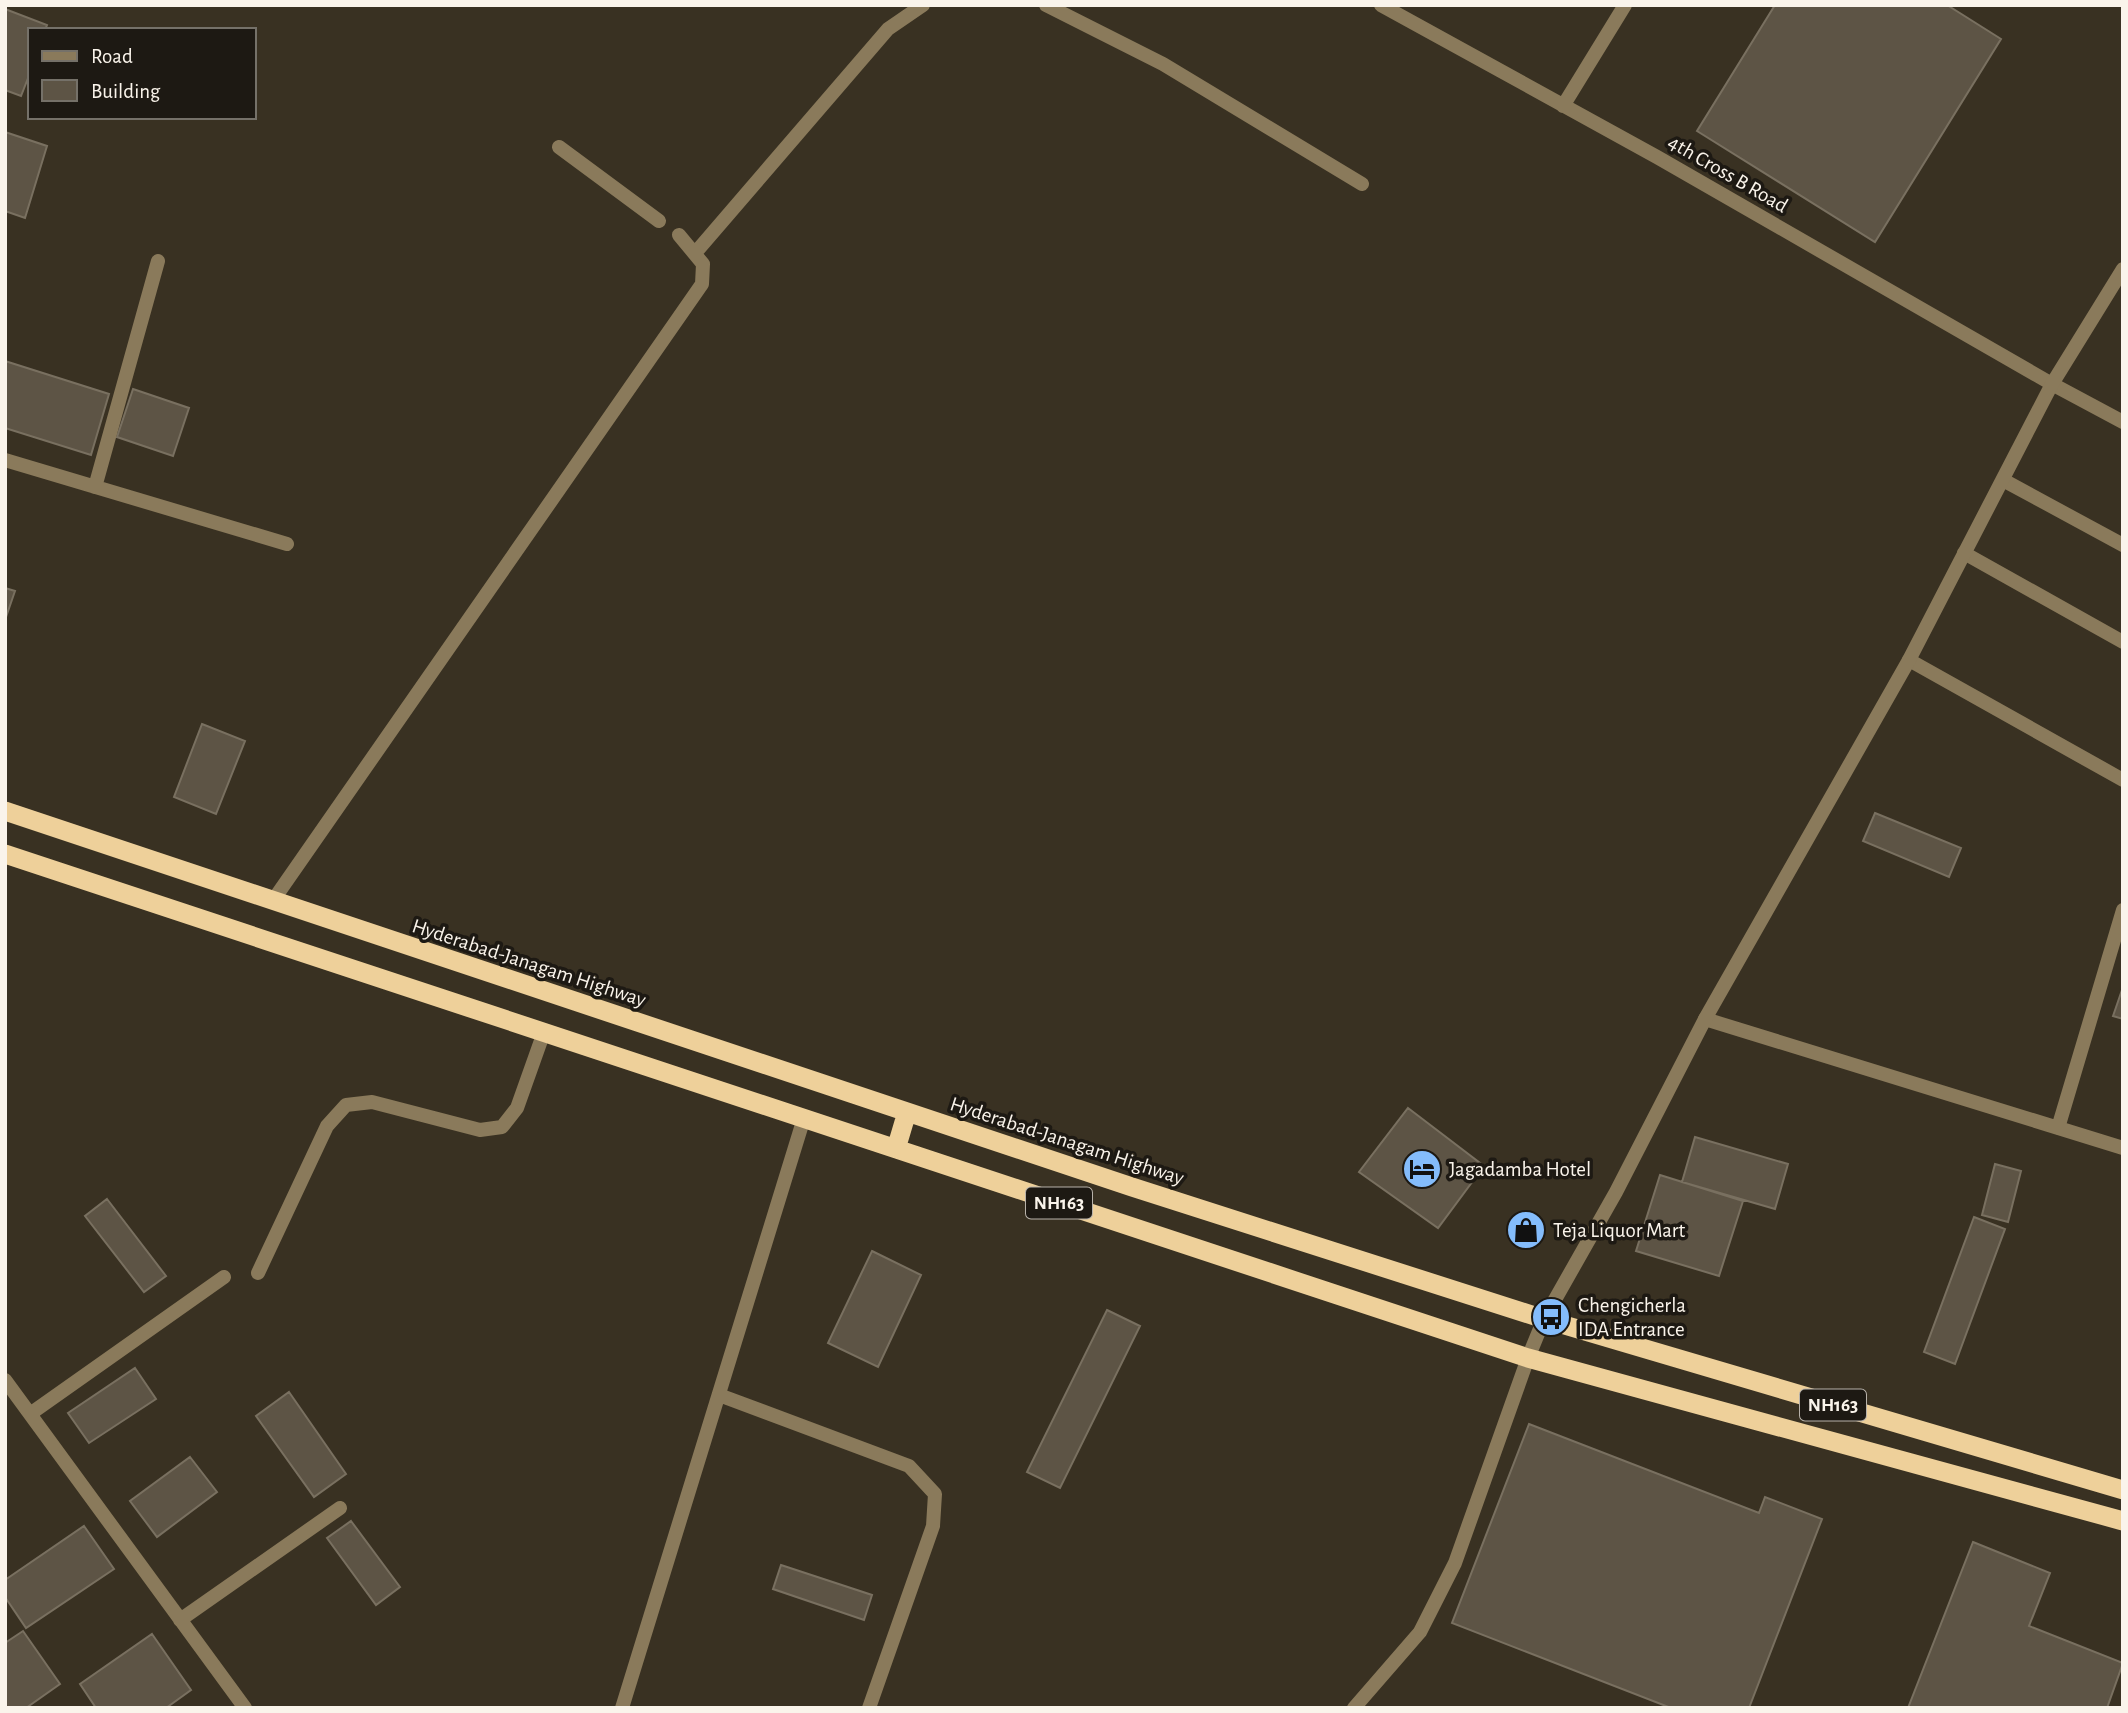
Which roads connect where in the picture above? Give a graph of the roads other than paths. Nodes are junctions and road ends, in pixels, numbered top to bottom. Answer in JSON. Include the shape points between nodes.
{"nodes":[{"id":1,"x":923,"y":5,"type":"edge"},
{"id":2,"x":1046,"y":5,"type":"edge"},
{"id":3,"x":1381,"y":5,"type":"edge"},
{"id":4,"x":1625,"y":5,"type":"edge"},
{"id":5,"x":1563,"y":106,"type":"junction"},
{"id":6,"x":559,"y":147,"type":"dead end"},
{"id":7,"x":1362,"y":184,"type":"dead end"},
{"id":8,"x":659,"y":221,"type":"dead end"},
{"id":9,"x":680,"y":235,"type":"dead end"},
{"id":10,"x":696,"y":252,"type":"junction"},
{"id":11,"x":159,"y":261,"type":"dead end"},
{"id":12,"x":2123,"y":269,"type":"edge"},
{"id":13,"x":2052,"y":384,"type":"junction"},
{"id":14,"x":2123,"y":422,"type":"edge"},
{"id":15,"x":5,"y":460,"type":"edge"},
{"id":16,"x":2003,"y":480,"type":"junction"},
{"id":17,"x":95,"y":487,"type":"junction"},
{"id":18,"x":287,"y":544,"type":"dead end"},
{"id":19,"x":2123,"y":545,"type":"edge"},
{"id":20,"x":1964,"y":553,"type":"junction"},
{"id":21,"x":2123,"y":642,"type":"edge"},
{"id":22,"x":1909,"y":660,"type":"junction"},
{"id":23,"x":2123,"y":780,"type":"edge"},
{"id":24,"x":5,"y":811,"type":"edge"},
{"id":25,"x":5,"y":854,"type":"edge"},
{"id":26,"x":272,"y":902,"type":"junction"},
{"id":27,"x":2123,"y":910,"type":"edge"},
{"id":28,"x":1705,"y":1019,"type":"junction"},
{"id":29,"x":544,"y":1032,"type":"junction"},
{"id":30,"x":907,"y":1112,"type":"junction"},
{"id":31,"x":804,"y":1118,"type":"junction"},
{"id":32,"x":2058,"y":1128,"type":"junction"},
{"id":33,"x":897,"y":1149,"type":"junction"},
{"id":34,"x":2123,"y":1149,"type":"edge"},
{"id":35,"x":258,"y":1273,"type":"dead end"},
{"id":36,"x":224,"y":1277,"type":"dead end"},
{"id":37,"x":1544,"y":1319,"type":"junction"},
{"id":38,"x":1528,"y":1358,"type":"junction"},
{"id":39,"x":5,"y":1380,"type":"edge"},
{"id":40,"x":719,"y":1395,"type":"junction"},
{"id":41,"x":30,"y":1414,"type":"junction"},
{"id":42,"x":2123,"y":1490,"type":"edge"},
{"id":43,"x":340,"y":1508,"type":"dead end"},
{"id":44,"x":2123,"y":1521,"type":"edge"},
{"id":45,"x":180,"y":1620,"type":"junction"},
{"id":46,"x":245,"y":1708,"type":"edge"},
{"id":47,"x":622,"y":1708,"type":"edge"},
{"id":48,"x":869,"y":1708,"type":"edge"},
{"id":49,"x":1354,"y":1708,"type":"edge"}],
"edges":[{"from":1,"to":10,"type":"street","via":[[888,29]]},
{"from":2,"to":7,"type":"street","via":[[1163,64]]},
{"from":3,"to":5,"type":"street","name":"4th Cross B Road"},
{"from":4,"to":5,"type":"street"},
{"from":5,"to":13,"type":"street","name":"4th Cross B Road"},
{"from":6,"to":8,"type":"street"},
{"from":9,"to":10,"type":"street"},
{"from":10,"to":26,"type":"street","via":[[703,264],[702,284]]},
{"from":11,"to":17,"type":"street"},
{"from":12,"to":13,"type":"street"},
{"from":13,"to":14,"type":"street","name":"4th Cross B Road"},
{"from":13,"to":16,"type":"street"},
{"from":15,"to":17,"type":"street"},
{"from":16,"to":19,"type":"street"},
{"from":16,"to":20,"type":"street"},
{"from":17,"to":18,"type":"street"},
{"from":20,"to":21,"type":"street"},
{"from":20,"to":22,"type":"street"},
{"from":22,"to":23,"type":"street"},
{"from":22,"to":28,"type":"street"},
{"from":24,"to":26,"type":"highway","name":"Hyderabad-Janagam Highway","number":"NH163"},
{"from":25,"to":29,"type":"highway","number":"NH163"},
{"from":26,"to":30,"type":"highway","name":"Hyderabad-Janagam Highway","number":"NH163"},
{"from":27,"to":32,"type":"street"},
{"from":28,"to":32,"type":"street"},
{"from":28,"to":37,"type":"street"},
{"from":29,"to":31,"type":"highway","number":"NH163"},
{"from":29,"to":35,"type":"street","via":[[517,1108],[502,1127],[480,1130],[372,1102],[346,1105],[327,1126]]},
{"from":30,"to":33,"type":"highway"},
{"from":30,"to":37,"type":"highway","name":"Hyderabad-Janagam Highway","number":"NH163"},
{"from":31,"to":33,"type":"highway","number":"NH163"},
{"from":31,"to":40,"type":"street"},
{"from":32,"to":34,"type":"street"},
{"from":33,"to":38,"type":"highway","number":"NH163"},
{"from":36,"to":41,"type":"street"},
{"from":37,"to":38,"type":"street"},
{"from":37,"to":42,"type":"highway","name":"Hyderabad-Janagam Highway","number":"NH163"},
{"from":38,"to":44,"type":"highway","number":"NH163"},
{"from":38,"to":49,"type":"street","via":[[1455,1563],[1420,1632]]},
{"from":39,"to":41,"type":"street"},
{"from":40,"to":47,"type":"street"},
{"from":40,"to":48,"type":"street","via":[[909,1466],[935,1494],[933,1526]]},
{"from":41,"to":45,"type":"street"},
{"from":43,"to":45,"type":"street"},
{"from":45,"to":46,"type":"street"}]}
